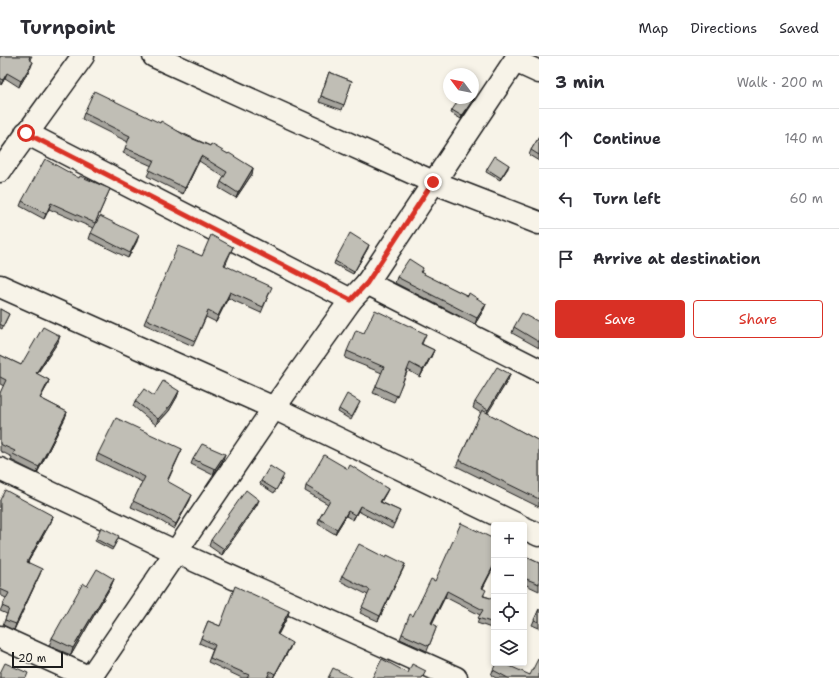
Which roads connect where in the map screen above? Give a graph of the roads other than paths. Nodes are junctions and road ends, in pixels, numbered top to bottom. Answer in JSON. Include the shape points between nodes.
{"nodes":[{"id":1,"x":83,"y":56,"type":"edge"},
{"id":2,"x":154,"y":56,"type":"edge"},
{"id":3,"x":517,"y":59,"type":"edge"},
{"id":4,"x":539,"y":72,"type":"edge"},
{"id":5,"x":26,"y":133,"type":"junction"},
{"id":6,"x":0,"y":171,"type":"edge"},
{"id":7,"x":433,"y":182,"type":"junction"},
{"id":8,"x":539,"y":223,"type":"edge"},
{"id":9,"x":367,"y":283,"type":"junction"},
{"id":10,"x":0,"y":286,"type":"edge"},
{"id":11,"x":351,"y":300,"type":"junction"},
{"id":12,"x":539,"y":370,"type":"edge"},
{"id":13,"x":274,"y":408,"type":"junction"},
{"id":14,"x":0,"y":470,"type":"edge"},
{"id":15,"x":512,"y":522,"type":"edge"},
{"id":16,"x":527,"y":529,"type":"edge"},
{"id":17,"x":539,"y":535,"type":"edge"},
{"id":18,"x":176,"y":552,"type":"junction"},
{"id":19,"x":0,"y":637,"type":"edge"},
{"id":20,"x":90,"y":678,"type":"edge"},
{"id":21,"x":456,"y":678,"type":"edge"}],
"edges":[{"from":1,"to":5,"type":"street"},
{"from":2,"to":7,"type":"street"},
{"from":3,"to":4,"type":"street"},
{"from":3,"to":7,"type":"street"},
{"from":5,"to":6,"type":"street"},
{"from":5,"to":11,"type":"street"},
{"from":7,"to":8,"type":"street"},
{"from":7,"to":9,"type":"street"},
{"from":9,"to":11,"type":"street"},
{"from":9,"to":12,"type":"street"},
{"from":10,"to":13,"type":"street"},
{"from":11,"to":13,"type":"street"},
{"from":13,"to":15,"type":"street"},
{"from":13,"to":18,"type":"street"},
{"from":14,"to":18,"type":"street"},
{"from":16,"to":17,"type":"street"},
{"from":18,"to":20,"type":"street"},
{"from":18,"to":21,"type":"street"},
{"from":19,"to":20,"type":"street"}]}
